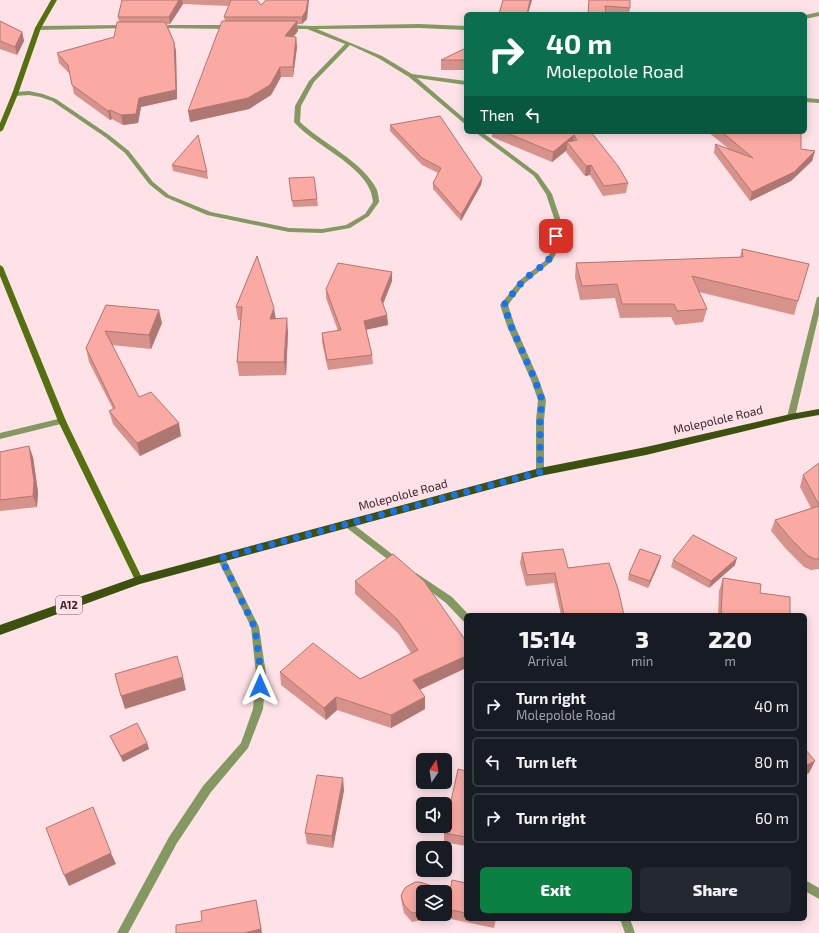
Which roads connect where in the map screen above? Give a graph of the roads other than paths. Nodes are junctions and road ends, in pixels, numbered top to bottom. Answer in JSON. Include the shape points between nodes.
{"nodes":[{"id":1,"x":54,"y":0,"type":"edge"},
{"id":2,"x":819,"y":14,"type":"edge"},
{"id":3,"x":807,"y":17,"type":"edge"},
{"id":4,"x":130,"y":27,"type":"edge"},
{"id":5,"x":153,"y":27,"type":"edge"},
{"id":6,"x":238,"y":27,"type":"edge"},
{"id":7,"x":285,"y":27,"type":"edge"},
{"id":8,"x":308,"y":27,"type":"junction"},
{"id":9,"x":38,"y":28,"type":"junction"},
{"id":10,"x":464,"y":28,"type":"edge"},
{"id":11,"x":349,"y":43,"type":"junction"},
{"id":12,"x":411,"y":76,"type":"junction"},
{"id":13,"x":464,"y":82,"type":"edge"},
{"id":14,"x":15,"y":94,"type":"junction"},
{"id":15,"x":807,"y":100,"type":"edge"},
{"id":16,"x":819,"y":101,"type":"edge"},
{"id":17,"x":464,"y":121,"type":"edge"},
{"id":18,"x":0,"y":130,"type":"edge"},
{"id":19,"x":481,"y":134,"type":"edge"},
{"id":20,"x":0,"y":267,"type":"edge"},
{"id":21,"x":819,"y":299,"type":"edge"},
{"id":22,"x":819,"y":412,"type":"edge"},
{"id":23,"x":792,"y":417,"type":"junction"},
{"id":24,"x":62,"y":421,"type":"junction"},
{"id":25,"x":0,"y":436,"type":"edge"},
{"id":26,"x":540,"y":472,"type":"junction"},
{"id":27,"x":346,"y":524,"type":"junction"},
{"id":28,"x":221,"y":558,"type":"junction"},
{"id":29,"x":139,"y":580,"type":"junction"},
{"id":30,"x":464,"y":616,"type":"edge"},
{"id":31,"x":0,"y":630,"type":"edge"},
{"id":32,"x":807,"y":886,"type":"edge"},
{"id":33,"x":819,"y":894,"type":"edge"},
{"id":34,"x":626,"y":921,"type":"edge"},
{"id":35,"x":122,"y":933,"type":"edge"},
{"id":36,"x":630,"y":933,"type":"edge"}],
"edges":[{"from":1,"to":9,"type":"street"},
{"from":2,"to":3,"type":"street"},
{"from":4,"to":9,"type":"street"},
{"from":5,"to":6,"type":"street"},
{"from":7,"to":8,"type":"street"},
{"from":8,"to":10,"type":"street"},
{"from":8,"to":11,"type":"street"},
{"from":9,"to":14,"type":"street"},
{"from":11,"to":12,"type":"street","via":[[380,57]]},
{"from":11,"to":14,"type":"street","via":[[312,81],[298,106],[297,122],[362,174],[373,188],[376,202],[367,215],[348,227],[322,231],[289,230],[209,214],[188,206],[167,196],[151,183],[127,152],[54,100],[29,93]]},
{"from":12,"to":13,"type":"street"},
{"from":12,"to":17,"type":"street"},
{"from":14,"to":18,"type":"street"},
{"from":15,"to":16,"type":"street"},
{"from":19,"to":26,"type":"street","via":[[536,175],[549,194],[558,221],[555,250],[549,261],[522,282],[504,305],[542,400]]},
{"from":20,"to":24,"type":"street"},
{"from":21,"to":23,"type":"street"},
{"from":22,"to":23,"type":"main road","name":"Molepolole Road","number":"A12"},
{"from":23,"to":26,"type":"main road","name":"Molepolole Road","number":"A12"},
{"from":24,"to":25,"type":"street"},
{"from":24,"to":29,"type":"street"},
{"from":26,"to":27,"type":"main road","name":"Molepolole Road","number":"A12"},
{"from":27,"to":28,"type":"main road","name":"Molepolole Road","number":"A12"},
{"from":27,"to":30,"type":"street","via":[[449,600]]},
{"from":28,"to":29,"type":"main road","name":"Molepolole Road","number":"A12"},
{"from":28,"to":35,"type":"street","via":[[255,628],[261,674],[258,709],[245,745],[207,789],[173,840]]},
{"from":29,"to":31,"type":"main road","name":"Molepolole Road","number":"A12"},
{"from":32,"to":33,"type":"street"},
{"from":34,"to":36,"type":"street"}]}
